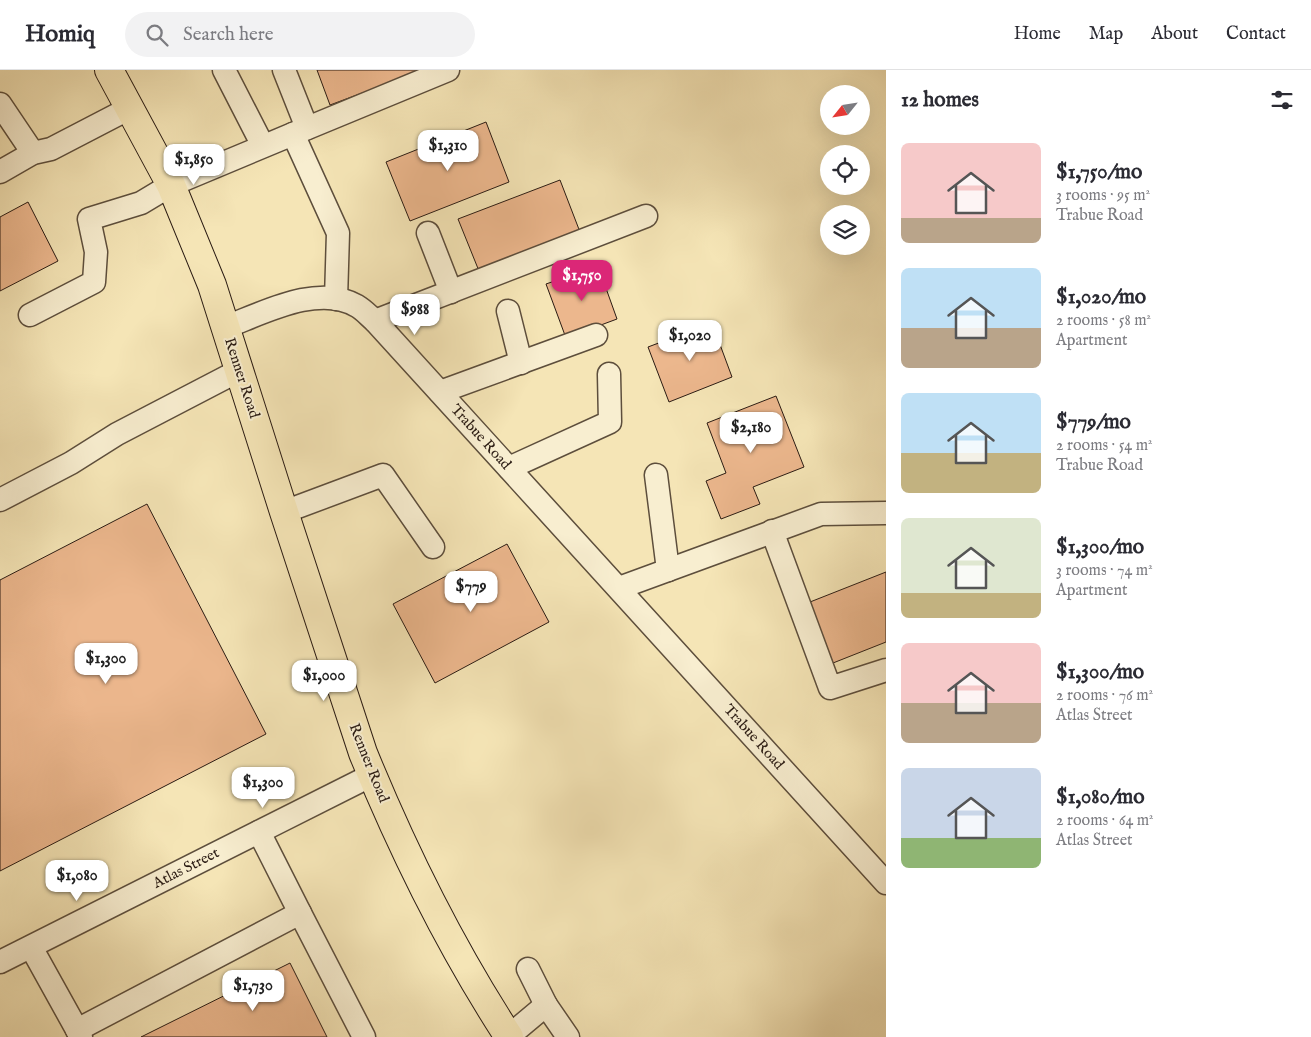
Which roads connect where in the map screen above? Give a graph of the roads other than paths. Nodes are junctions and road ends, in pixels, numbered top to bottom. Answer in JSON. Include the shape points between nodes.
{"nodes":[{"id":1,"x":109,"y":70,"type":"edge"},
{"id":2,"x":224,"y":70,"type":"edge"},
{"id":3,"x":284,"y":70,"type":"edge"},
{"id":4,"x":448,"y":70,"type":"edge"},
{"id":5,"x":0,"y":104,"type":"edge"},
{"id":6,"x":130,"y":108,"type":"junction"},
{"id":7,"x":300,"y":131,"type":"junction"},
{"id":8,"x":263,"y":146,"type":"junction"},
{"id":9,"x":33,"y":153,"type":"junction"},
{"id":10,"x":0,"y":172,"type":"edge"},
{"id":11,"x":171,"y":185,"type":"junction"},
{"id":12,"x":646,"y":216,"type":"dead end"},
{"id":13,"x":428,"y":233,"type":"dead end"},
{"id":14,"x":451,"y":292,"type":"junction"},
{"id":15,"x":336,"y":299,"type":"junction"},
{"id":16,"x":508,"y":311,"type":"dead end"},
{"id":17,"x":30,"y":315,"type":"dead end"},
{"id":18,"x":375,"y":321,"type":"junction"},
{"id":19,"x":226,"y":327,"type":"junction"},
{"id":20,"x":596,"y":335,"type":"dead end"},
{"id":21,"x":521,"y":362,"type":"junction"},
{"id":22,"x":240,"y":370,"type":"junction"},
{"id":23,"x":609,"y":374,"type":"dead end"},
{"id":24,"x":440,"y":392,"type":"junction"},
{"id":25,"x":509,"y":468,"type":"junction"},
{"id":26,"x":656,"y":475,"type":"dead end"},
{"id":27,"x":0,"y":500,"type":"edge"},
{"id":28,"x":284,"y":512,"type":"junction"},
{"id":29,"x":886,"y":513,"type":"edge"},
{"id":30,"x":772,"y":532,"type":"junction"},
{"id":31,"x":433,"y":547,"type":"dead end"},
{"id":32,"x":668,"y":570,"type":"junction"},
{"id":33,"x":619,"y":588,"type":"junction"},
{"id":34,"x":886,"y":670,"type":"edge"},
{"id":35,"x":372,"y":775,"type":"junction"},
{"id":36,"x":259,"y":832,"type":"junction"},
{"id":37,"x":886,"y":883,"type":"edge"},
{"id":38,"x":300,"y":913,"type":"junction"},
{"id":39,"x":31,"y":947,"type":"junction"},
{"id":40,"x":0,"y":962,"type":"edge"},
{"id":41,"x":528,"y":970,"type":"dead end"},
{"id":42,"x":546,"y":1005,"type":"junction"},
{"id":43,"x":79,"y":1034,"type":"edge"},
{"id":44,"x":509,"y":1036,"type":"edge"},
{"id":45,"x":364,"y":1037,"type":"edge"},
{"id":46,"x":568,"y":1037,"type":"edge"}],
"edges":[{"from":1,"to":6,"type":"main road"},
{"from":2,"to":8,"type":"street"},
{"from":3,"to":7,"type":"street"},
{"from":4,"to":7,"type":"street"},
{"from":5,"to":9,"type":"street"},
{"from":6,"to":9,"type":"street","via":[[50,149]]},
{"from":6,"to":11,"type":"main road"},
{"from":7,"to":8,"type":"street"},
{"from":7,"to":15,"type":"street","via":[[338,233]]},
{"from":8,"to":11,"type":"street"},
{"from":9,"to":10,"type":"street"},
{"from":11,"to":17,"type":"street","via":[[141,203],[89,219],[96,252],[94,282]]},
{"from":11,"to":19,"type":"main road"},
{"from":12,"to":14,"type":"street"},
{"from":13,"to":14,"type":"street"},
{"from":14,"to":18,"type":"street"},
{"from":15,"to":18,"type":"street","name":"Trabue Road","via":[[356,305]]},
{"from":15,"to":19,"type":"street","name":"Trabue Road","via":[[313,297],[291,302]]},
{"from":16,"to":21,"type":"street"},
{"from":18,"to":24,"type":"street","name":"Trabue Road"},
{"from":19,"to":22,"type":"main road","name":"Renner Road"},
{"from":20,"to":21,"type":"street"},
{"from":21,"to":24,"type":"street"},
{"from":22,"to":27,"type":"street"},
{"from":22,"to":28,"type":"main road","name":"Renner Road"},
{"from":23,"to":25,"type":"street","via":[[610,422]]},
{"from":24,"to":25,"type":"street","name":"Trabue Road"},
{"from":25,"to":33,"type":"street","name":"Trabue Road"},
{"from":26,"to":32,"type":"street"},
{"from":28,"to":31,"type":"street","via":[[383,474]]},
{"from":28,"to":35,"type":"main road","name":"Renner Road"},
{"from":29,"to":30,"type":"street","via":[[821,514]]},
{"from":30,"to":32,"type":"street"},
{"from":30,"to":34,"type":"street","via":[[830,688]]},
{"from":32,"to":33,"type":"street"},
{"from":33,"to":37,"type":"street","name":"Trabue Road"},
{"from":35,"to":36,"type":"street","name":"Atlas Street"},
{"from":35,"to":44,"type":"main road","name":"Renner Road","via":[[422,886]]},
{"from":36,"to":38,"type":"street"},
{"from":36,"to":39,"type":"street","name":"Atlas Street"},
{"from":38,"to":43,"type":"street"},
{"from":38,"to":45,"type":"street"},
{"from":39,"to":40,"type":"street","name":"Atlas Street"},
{"from":39,"to":43,"type":"street"},
{"from":41,"to":42,"type":"street"},
{"from":42,"to":44,"type":"street"},
{"from":42,"to":46,"type":"street"}]}
